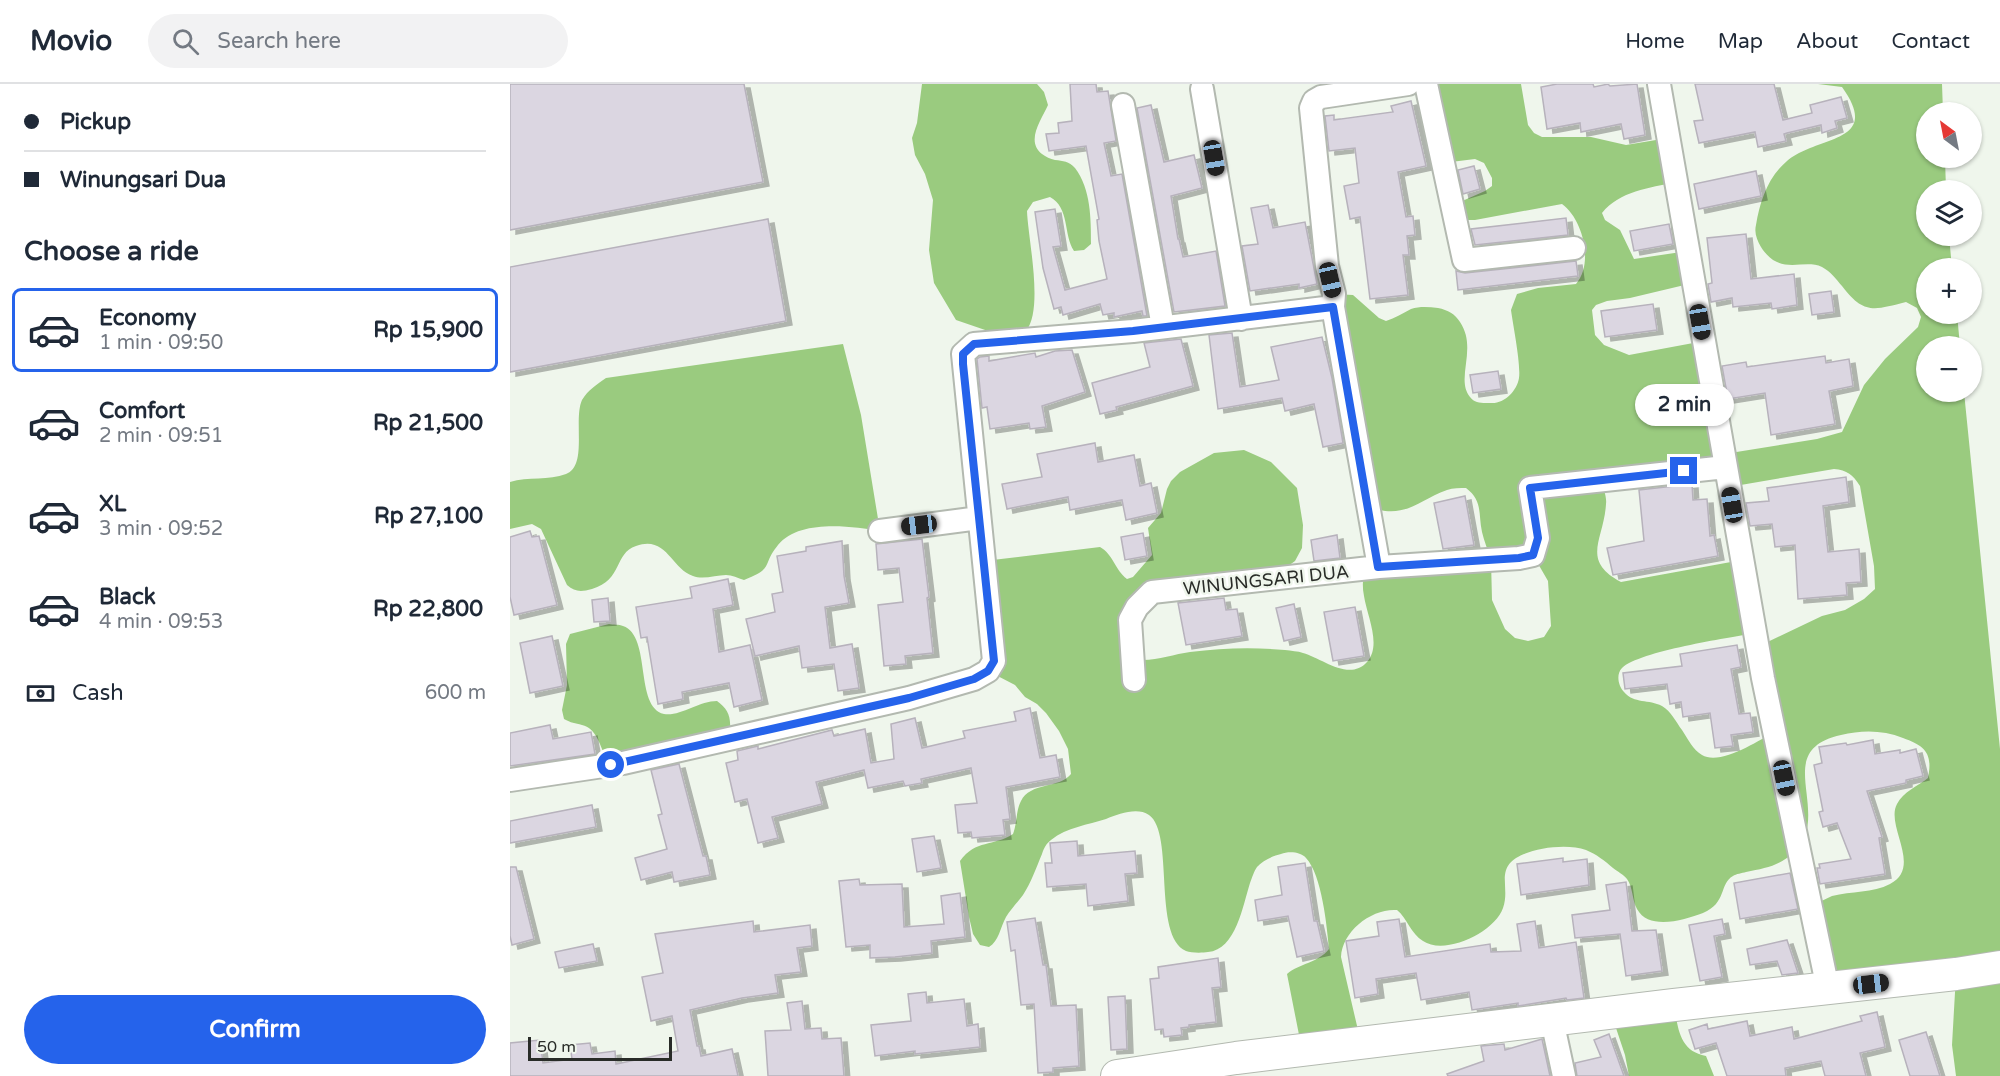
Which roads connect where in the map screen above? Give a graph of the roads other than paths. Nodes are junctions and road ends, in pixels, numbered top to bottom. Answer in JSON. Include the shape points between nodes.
{"nodes":[{"id":1,"x":1408,"y":84,"type":"edge"},
{"id":2,"x":1426,"y":84,"type":"edge"},
{"id":3,"x":1659,"y":84,"type":"edge"},
{"id":4,"x":1202,"y":89,"type":"dead end"},
{"id":5,"x":1123,"y":105,"type":"dead end"},
{"id":6,"x":1574,"y":248,"type":"dead end"},
{"id":7,"x":1333,"y":307,"type":"junction"},
{"id":8,"x":1241,"y":319,"type":"junction"},
{"id":9,"x":1163,"y":327,"type":"junction"},
{"id":10,"x":1726,"y":467,"type":"junction"},
{"id":11,"x":979,"y":518,"type":"junction"},
{"id":12,"x":880,"y":531,"type":"dead end"},
{"id":13,"x":1378,"y":567,"type":"junction"},
{"id":14,"x":1134,"y":680,"type":"dead end"},
{"id":15,"x":510,"y":780,"type":"edge"},
{"id":16,"x":2000,"y":967,"type":"edge"},
{"id":17,"x":1828,"y":989,"type":"junction"},
{"id":18,"x":1552,"y":1020,"type":"junction"},
{"id":19,"x":1117,"y":1076,"type":"edge"},
{"id":20,"x":1563,"y":1076,"type":"edge"}],
"edges":[{"from":1,"to":7,"type":"street","via":[[1321,97],[1311,108]]},
{"from":2,"to":6,"type":"street","via":[[1464,260]]},
{"from":3,"to":10,"type":"street"},
{"from":4,"to":8,"type":"street"},
{"from":5,"to":9,"type":"street"},
{"from":7,"to":8,"type":"street"},
{"from":7,"to":13,"type":"street"},
{"from":8,"to":9,"type":"street"},
{"from":9,"to":11,"type":"street","via":[[974,344],[963,354]]},
{"from":10,"to":13,"type":"street","name":"WINUNGSARI DUA","via":[[1530,488],[1538,538],[1533,555]]},
{"from":10,"to":17,"type":"street","via":[[1763,678]]},
{"from":11,"to":12,"type":"street"},
{"from":11,"to":15,"type":"street","via":[[994,661],[988,671],[974,679],[623,762]]},
{"from":13,"to":14,"type":"street","name":"WINUNGSARI DUA","via":[[1152,592],[1130,620]]},
{"from":16,"to":17,"type":"street"},
{"from":17,"to":18,"type":"street"},
{"from":18,"to":19,"type":"street"},
{"from":18,"to":20,"type":"street"}]}
